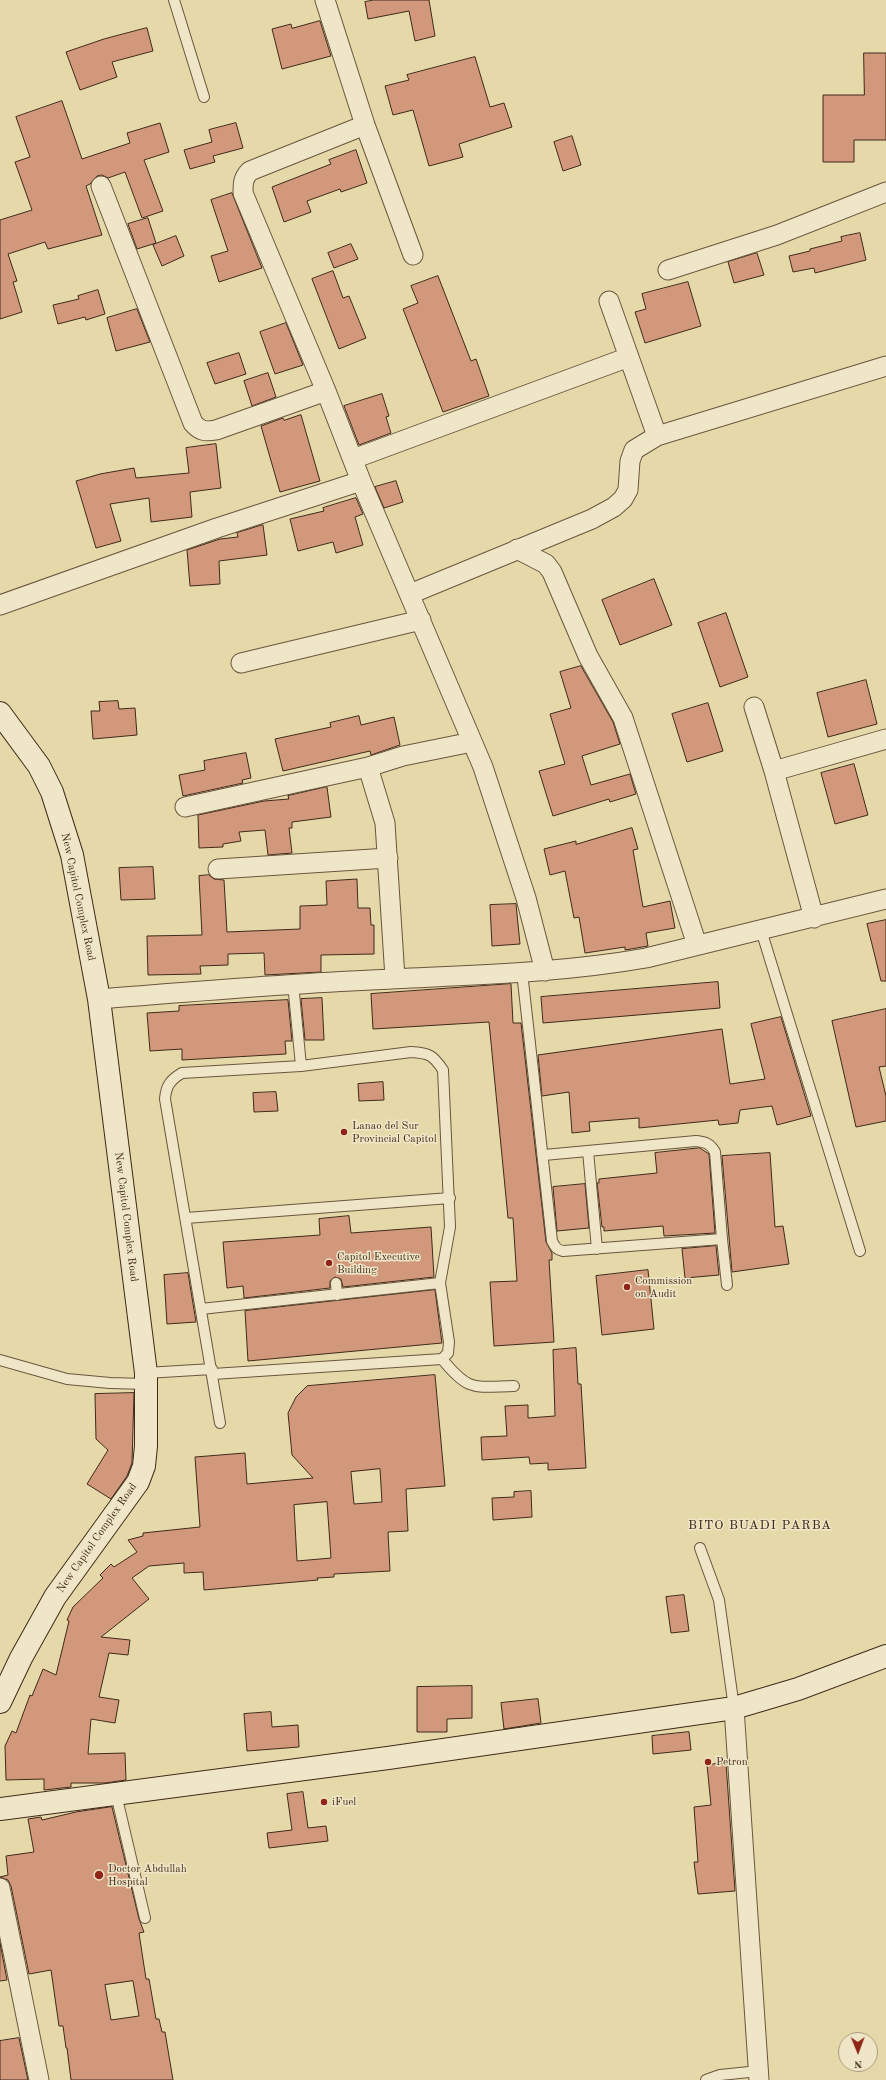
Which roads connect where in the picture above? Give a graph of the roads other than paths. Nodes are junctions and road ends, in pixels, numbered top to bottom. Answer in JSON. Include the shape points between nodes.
{"nodes":[{"id":1,"x":174,"y":0,"type":"edge"},
{"id":2,"x":325,"y":0,"type":"edge"},
{"id":3,"x":204,"y":97,"type":"dead end"},
{"id":4,"x":365,"y":125,"type":"junction"},
{"id":5,"x":101,"y":186,"type":"dead end"},
{"id":6,"x":886,"y":192,"type":"edge"},
{"id":7,"x":413,"y":255,"type":"dead end"},
{"id":8,"x":668,"y":270,"type":"dead end"},
{"id":9,"x":609,"y":301,"type":"dead end"},
{"id":10,"x":630,"y":357,"type":"junction"},
{"id":11,"x":886,"y":366,"type":"edge"},
{"id":12,"x":326,"y":391,"type":"junction"},
{"id":13,"x":657,"y":436,"type":"junction"},
{"id":14,"x":353,"y":459,"type":"junction"},
{"id":15,"x":362,"y":481,"type":"junction"},
{"id":16,"x":517,"y":549,"type":"junction"},
{"id":17,"x":410,"y":594,"type":"junction"},
{"id":18,"x":0,"y":605,"type":"edge"},
{"id":19,"x":422,"y":620,"type":"junction"},
{"id":20,"x":241,"y":663,"type":"dead end"},
{"id":21,"x":754,"y":707,"type":"dead end"},
{"id":22,"x":0,"y":713,"type":"edge"},
{"id":23,"x":886,"y":739,"type":"edge"},
{"id":24,"x":472,"y":742,"type":"junction"},
{"id":25,"x":368,"y":767,"type":"junction"},
{"id":26,"x":774,"y":771,"type":"junction"},
{"id":27,"x":185,"y":807,"type":"dead end"},
{"id":28,"x":388,"y":858,"type":"junction"},
{"id":29,"x":218,"y":869,"type":"dead end"},
{"id":30,"x":886,"y":899,"type":"edge"},
{"id":31,"x":814,"y":918,"type":"junction"},
{"id":32,"x":761,"y":930,"type":"junction"},
{"id":33,"x":697,"y":945,"type":"junction"},
{"id":34,"x":545,"y":971,"type":"junction"},
{"id":35,"x":522,"y":972,"type":"junction"},
{"id":36,"x":395,"y":978,"type":"junction"},
{"id":37,"x":293,"y":984,"type":"junction"},
{"id":38,"x":99,"y":999,"type":"junction"},
{"id":39,"x":301,"y":1066,"type":"junction"},
{"id":40,"x":588,"y":1151,"type":"junction"},
{"id":41,"x":544,"y":1155,"type":"junction"},
{"id":42,"x":450,"y":1198,"type":"junction"},
{"id":43,"x":186,"y":1218,"type":"junction"},
{"id":44,"x":722,"y":1239,"type":"junction"},
{"id":45,"x":597,"y":1249,"type":"junction"},
{"id":46,"x":860,"y":1251,"type":"dead end"},
{"id":47,"x":336,"y":1283,"type":"dead end"},
{"id":48,"x":440,"y":1283,"type":"junction"},
{"id":49,"x":727,"y":1285,"type":"dead end"},
{"id":50,"x":337,"y":1295,"type":"junction"},
{"id":51,"x":200,"y":1309,"type":"junction"},
{"id":52,"x":442,"y":1359,"type":"junction"},
{"id":53,"x":0,"y":1360,"type":"edge"},
{"id":54,"x":213,"y":1371,"type":"junction"},
{"id":55,"x":146,"y":1378,"type":"junction"},
{"id":56,"x":514,"y":1386,"type":"dead end"},
{"id":57,"x":220,"y":1423,"type":"dead end"},
{"id":58,"x":700,"y":1548,"type":"dead end"},
{"id":59,"x":886,"y":1656,"type":"edge"},
{"id":60,"x":0,"y":1702,"type":"edge"},
{"id":61,"x":734,"y":1708,"type":"junction"},
{"id":62,"x":116,"y":1794,"type":"junction"},
{"id":63,"x":0,"y":1809,"type":"edge"},
{"id":64,"x":0,"y":1888,"type":"edge"},
{"id":65,"x":145,"y":1918,"type":"dead end"},
{"id":66,"x":759,"y":2075,"type":"edge"},
{"id":67,"x":39,"y":2080,"type":"edge"},
{"id":68,"x":706,"y":2080,"type":"edge"}],
"edges":[{"from":1,"to":3,"type":"lane"},
{"from":2,"to":4,"type":"street"},
{"from":4,"to":7,"type":"street"},
{"from":4,"to":12,"type":"street","via":[[250,171],[243,183],[243,193]]},
{"from":5,"to":12,"type":"street","via":[[193,423],[199,429],[207,432],[216,430]]},
{"from":6,"to":8,"type":"street","via":[[777,235]]},
{"from":9,"to":10,"type":"street"},
{"from":10,"to":13,"type":"street"},
{"from":10,"to":14,"type":"street"},
{"from":11,"to":13,"type":"street"},
{"from":12,"to":14,"type":"street"},
{"from":13,"to":16,"type":"street","via":[[634,450],[630,461],[628,490],[614,507],[592,519]]},
{"from":14,"to":15,"type":"street"},
{"from":15,"to":17,"type":"street"},
{"from":15,"to":18,"type":"street","via":[[210,530]]},
{"from":16,"to":17,"type":"street"},
{"from":16,"to":33,"type":"street","via":[[546,564],[552,572],[588,656],[623,718]]},
{"from":17,"to":19,"type":"street"},
{"from":19,"to":20,"type":"street"},
{"from":19,"to":24,"type":"street"},
{"from":21,"to":26,"type":"street"},
{"from":22,"to":38,"type":"main road","name":"New Capitol Complex Road","via":[[38,766],[52,792],[72,855]]},
{"from":23,"to":26,"type":"street"},
{"from":24,"to":25,"type":"street","via":[[403,756]]},
{"from":24,"to":34,"type":"street","via":[[483,767],[526,898]]},
{"from":25,"to":27,"type":"street"},
{"from":25,"to":28,"type":"street","via":[[385,823]]},
{"from":26,"to":31,"type":"street"},
{"from":28,"to":29,"type":"street"},
{"from":28,"to":36,"type":"street"},
{"from":30,"to":31,"type":"street"},
{"from":31,"to":32,"type":"street"},
{"from":32,"to":33,"type":"street"},
{"from":32,"to":46,"type":"lane"},
{"from":33,"to":34,"type":"street","via":[[646,958]]},
{"from":34,"to":35,"type":"street"},
{"from":35,"to":36,"type":"street"},
{"from":35,"to":41,"type":"lane"},
{"from":36,"to":37,"type":"street"},
{"from":37,"to":38,"type":"street"},
{"from":37,"to":39,"type":"lane"},
{"from":38,"to":55,"type":"main road","name":"New Capitol Complex Road"},
{"from":39,"to":42,"type":"lane","via":[[411,1052],[428,1053],[436,1060],[443,1070]]},
{"from":39,"to":43,"type":"lane","via":[[182,1073],[173,1078],[166,1087],[165,1100]]},
{"from":40,"to":41,"type":"lane"},
{"from":40,"to":44,"type":"lane","via":[[705,1142],[715,1152]]},
{"from":40,"to":45,"type":"lane"},
{"from":41,"to":45,"type":"lane","via":[[554,1246],[563,1251]]},
{"from":42,"to":43,"type":"lane","via":[[328,1213]]},
{"from":42,"to":48,"type":"lane","via":[[450,1227]]},
{"from":43,"to":51,"type":"lane"},
{"from":44,"to":45,"type":"lane"},
{"from":44,"to":49,"type":"lane"},
{"from":47,"to":50,"type":"lane"},
{"from":48,"to":50,"type":"lane"},
{"from":48,"to":52,"type":"lane","via":[[449,1342],[448,1354]]},
{"from":50,"to":51,"type":"lane"},
{"from":51,"to":54,"type":"lane"},
{"from":52,"to":54,"type":"lane"},
{"from":52,"to":56,"type":"lane","via":[[457,1377],[467,1384],[479,1387]]},
{"from":53,"to":55,"type":"lane","via":[[67,1380],[110,1384]]},
{"from":54,"to":55,"type":"lane"},
{"from":54,"to":57,"type":"lane"},
{"from":55,"to":60,"type":"main road","name":"New Capitol Complex Road","via":[[146,1446],[144,1466],[138,1482],[55,1597]]},
{"from":58,"to":61,"type":"lane","via":[[719,1600]]},
{"from":59,"to":61,"type":"main road","via":[[798,1689]]},
{"from":61,"to":62,"type":"main road","via":[[533,1738]]},
{"from":61,"to":66,"type":"street"},
{"from":62,"to":63,"type":"main road"},
{"from":62,"to":65,"type":"lane"},
{"from":64,"to":67,"type":"street"},
{"from":66,"to":68,"type":"lane","via":[[720,2075]]}]}
